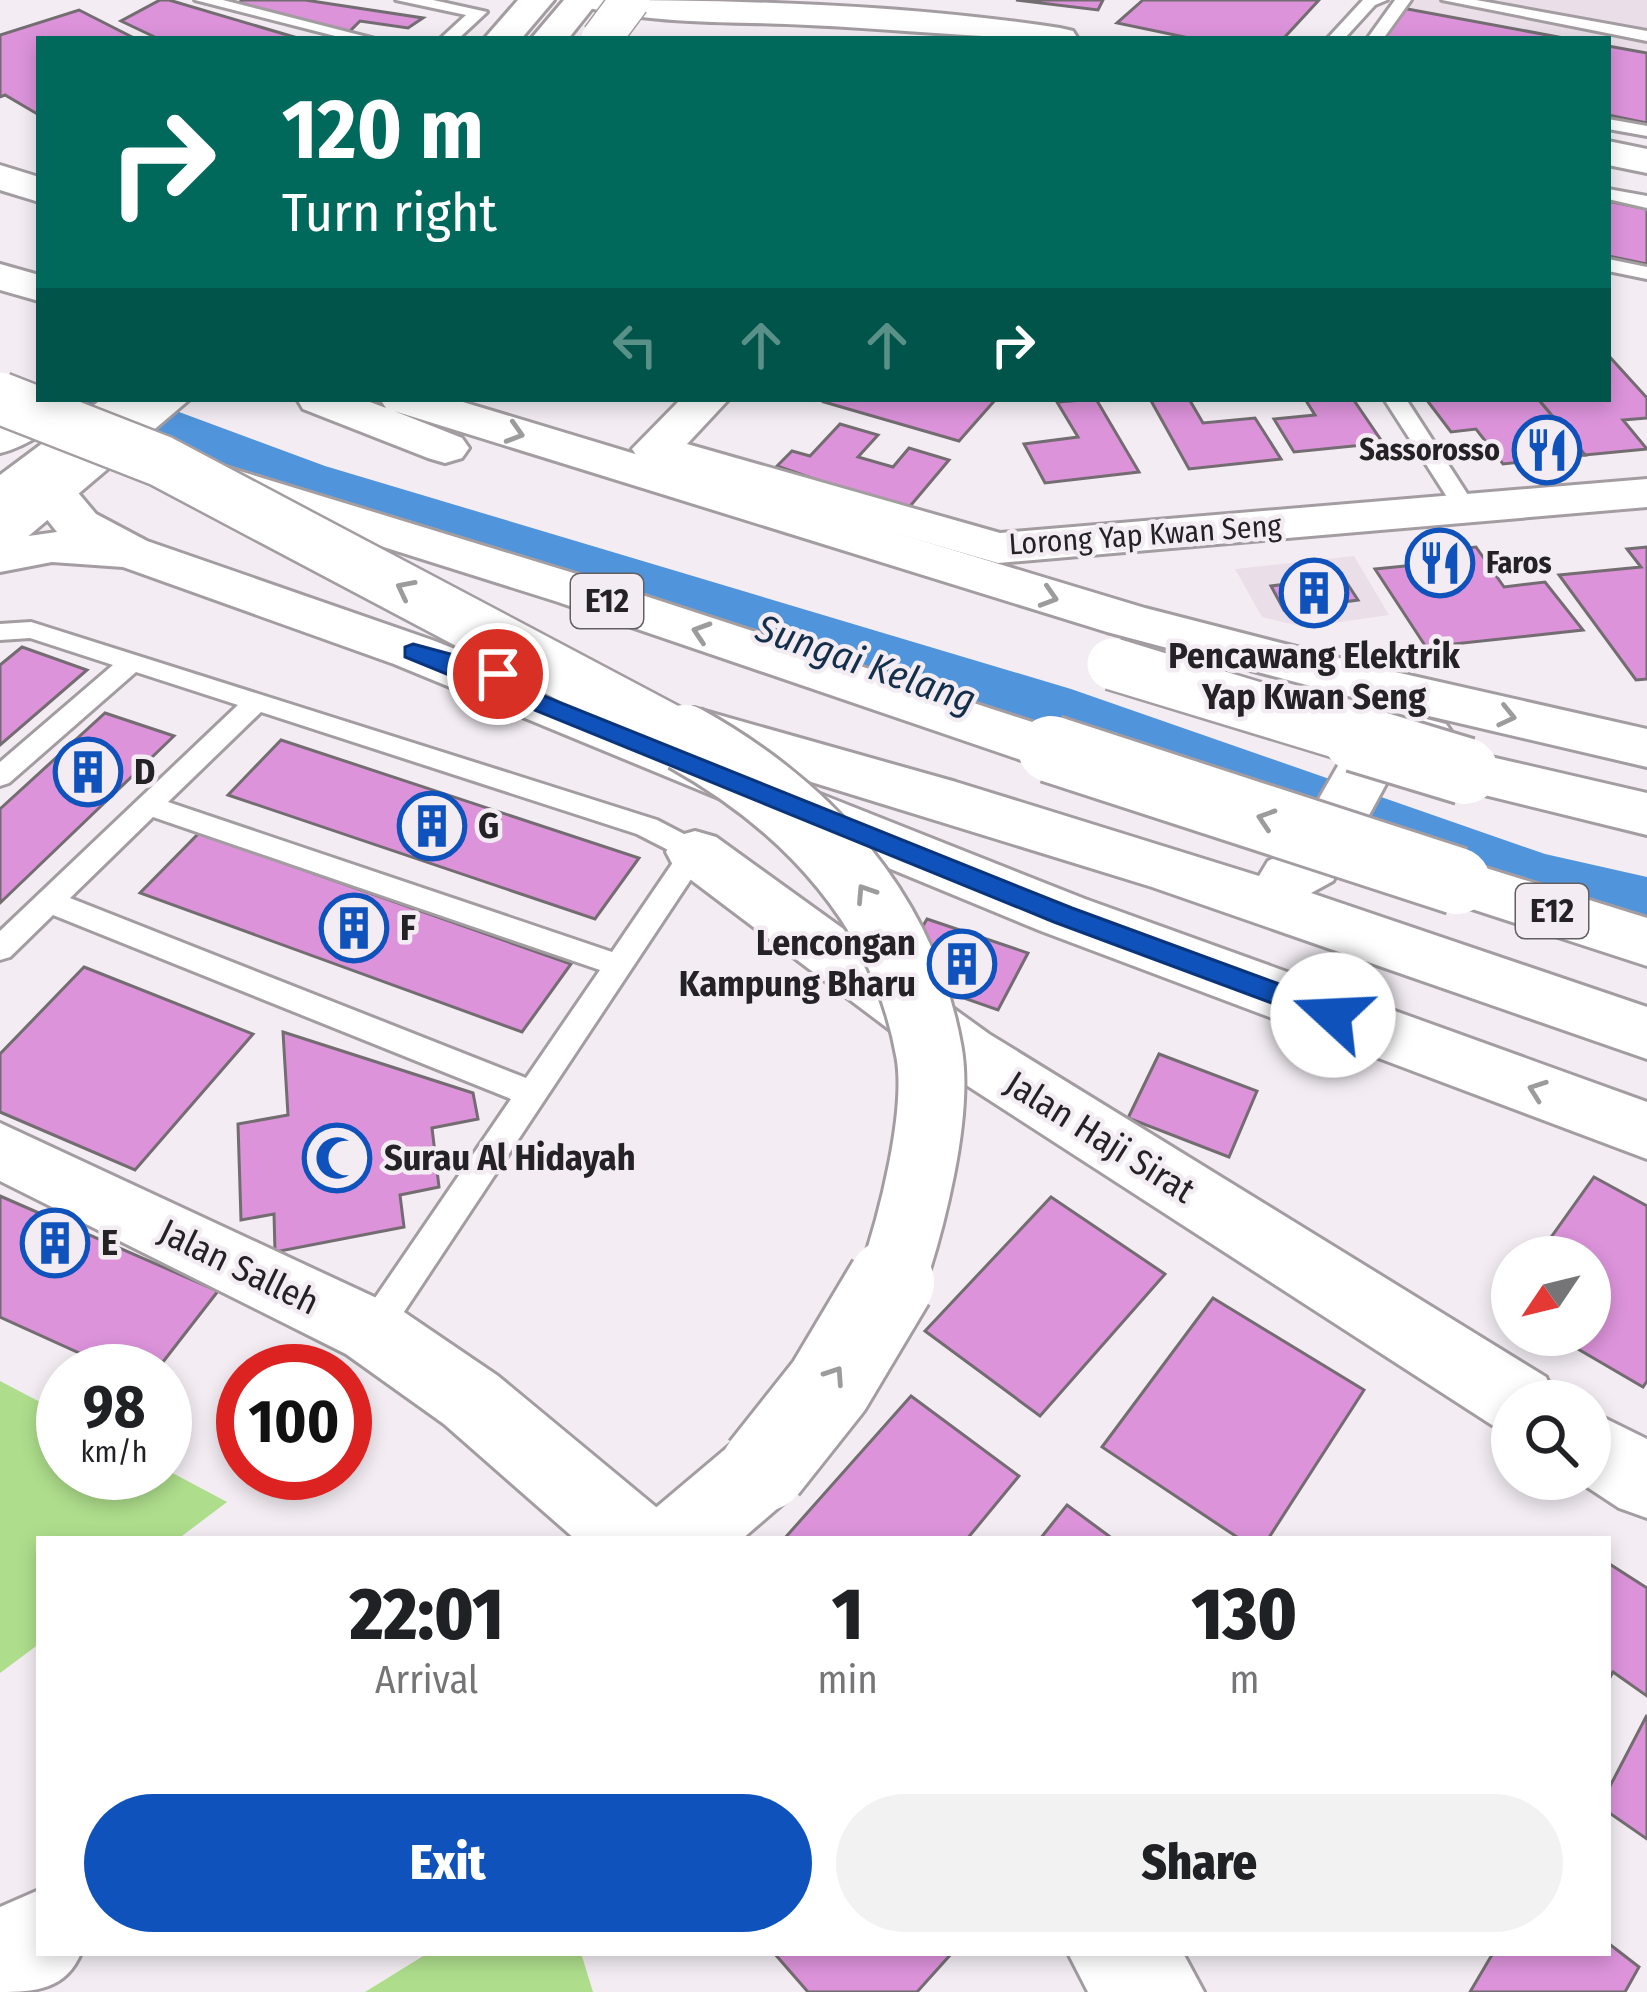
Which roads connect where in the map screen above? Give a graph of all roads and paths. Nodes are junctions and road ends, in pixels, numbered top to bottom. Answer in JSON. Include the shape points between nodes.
{"nodes":[{"id":1,"x":203,"y":0,"type":"edge"},
{"id":2,"x":404,"y":0,"type":"edge"},
{"id":3,"x":583,"y":0,"type":"edge"},
{"id":4,"x":597,"y":0,"type":"edge"},
{"id":5,"x":1379,"y":0,"type":"edge"},
{"id":6,"x":1403,"y":0,"type":"edge"},
{"id":7,"x":1450,"y":0,"type":"edge"},
{"id":8,"x":646,"y":2,"type":"edge"},
{"id":9,"x":518,"y":21,"type":"edge"},
{"id":10,"x":354,"y":36,"type":"edge"},
{"id":11,"x":460,"y":36,"type":"edge"},
{"id":12,"x":606,"y":36,"type":"edge"},
{"id":13,"x":623,"y":36,"type":"edge"},
{"id":14,"x":1041,"y":36,"type":"edge"},
{"id":15,"x":1338,"y":36,"type":"edge"},
{"id":16,"x":1377,"y":36,"type":"edge"},
{"id":17,"x":1647,"y":36,"type":"edge"},
{"id":18,"x":1611,"y":125,"type":"edge"},
{"id":19,"x":1647,"y":131,"type":"edge"},
{"id":20,"x":1611,"y":154,"type":"edge"},
{"id":21,"x":1647,"y":161,"type":"edge"},
{"id":22,"x":0,"y":177,"type":"edge"},
{"id":23,"x":36,"y":189,"type":"edge"},
{"id":24,"x":1611,"y":195,"type":"edge"},
{"id":25,"x":1647,"y":202,"type":"edge"},
{"id":26,"x":1611,"y":266,"type":"edge"},
{"id":27,"x":1647,"y":274,"type":"edge"},
{"id":28,"x":36,"y":389,"type":"edge"},
{"id":29,"x":0,"y":398,"type":"edge"},
{"id":30,"x":54,"y":402,"type":"edge"},
{"id":31,"x":128,"y":402,"type":"edge"},
{"id":32,"x":163,"y":402,"type":"edge"},
{"id":33,"x":328,"y":402,"type":"edge"},
{"id":34,"x":413,"y":402,"type":"edge"},
{"id":35,"x":704,"y":402,"type":"edge"},
{"id":36,"x":1397,"y":402,"type":"edge"},
{"id":37,"x":0,"y":416,"type":"edge"},
{"id":38,"x":0,"y":439,"type":"edge"},
{"id":39,"x":161,"y":461,"type":"junction"},
{"id":40,"x":51,"y":493,"type":"junction"},
{"id":41,"x":1647,"y":493,"type":"edge"},
{"id":42,"x":0,"y":499,"type":"edge"},
{"id":43,"x":1466,"y":509,"type":"junction"},
{"id":44,"x":0,"y":534,"type":"edge"},
{"id":45,"x":129,"y":552,"type":"junction"},
{"id":46,"x":0,"y":556,"type":"edge"},
{"id":47,"x":0,"y":632,"type":"edge"},
{"id":48,"x":413,"y":652,"type":"junction"},
{"id":49,"x":131,"y":663,"type":"junction"},
{"id":50,"x":254,"y":704,"type":"junction"},
{"id":51,"x":1647,"y":748,"type":"edge"},
{"id":52,"x":0,"y":777,"type":"edge"},
{"id":53,"x":1647,"y":782,"type":"edge"},
{"id":54,"x":147,"y":806,"type":"junction"},
{"id":55,"x":1647,"y":814,"type":"edge"},
{"id":56,"x":695,"y":852,"type":"junction"},
{"id":57,"x":1311,"y":866,"type":"junction"},
{"id":58,"x":1180,"y":875,"type":"junction"},
{"id":59,"x":48,"y":902,"type":"junction"},
{"id":60,"x":1647,"y":942,"type":"edge"},
{"id":61,"x":1400,"y":946,"type":"junction"},
{"id":62,"x":0,"y":949,"type":"edge"},
{"id":63,"x":617,"y":965,"type":"junction"},
{"id":64,"x":1647,"y":1033,"type":"edge"},
{"id":65,"x":530,"y":1093,"type":"junction"},
{"id":66,"x":1647,"y":1131,"type":"edge"},
{"id":67,"x":0,"y":1150,"type":"edge"},
{"id":68,"x":373,"y":1331,"type":"junction"},
{"id":69,"x":1491,"y":1383,"type":"edge"},
{"id":70,"x":1611,"y":1459,"type":"edge"},
{"id":71,"x":1647,"y":1482,"type":"edge"},
{"id":72,"x":630,"y":1536,"type":"edge"},
{"id":73,"x":685,"y":1536,"type":"edge"},
{"id":74,"x":36,"y":1940,"type":"edge"},
{"id":75,"x":1117,"y":1956,"type":"edge"},
{"id":76,"x":0,"y":1961,"type":"edge"},
{"id":77,"x":1157,"y":1992,"type":"edge"}],
"edges":[{"from":1,"to":10,"type":"lane"},
{"from":2,"to":9,"type":"lane"},
{"from":3,"to":9,"type":"main road"},
{"from":4,"to":8,"type":"main road"},
{"from":5,"to":15,"type":"lane"},
{"from":6,"to":16,"type":"lane"},
{"from":7,"to":17,"type":"lane"},
{"from":8,"to":12,"type":"main road","bridge":true},
{"from":8,"to":13,"type":"main road"},
{"from":8,"to":14,"type":"main road","via":[[944,21]]},
{"from":9,"to":11,"type":"lane"},
{"from":18,"to":19,"type":"lane"},
{"from":20,"to":21,"type":"main road"},
{"from":22,"to":23,"type":"main road"},
{"from":24,"to":25,"type":"lane"},
{"from":26,"to":27,"type":"lane"},
{"from":28,"to":37,"type":"main road"},
{"from":29,"to":39,"type":"main road","number":"E12","bridge":true},
{"from":30,"to":38,"type":"main road"},
{"from":31,"to":42,"type":"main road"},
{"from":32,"to":40,"type":"main road"},
{"from":33,"to":55,"type":"main road","number":"E12","bridge":true,"via":[[752,554],[1465,772]]},
{"from":34,"to":51,"type":"main road","one_way":true,"via":[[1126,620]]},
{"from":35,"to":43,"type":"street","name":"Lorong Yap Kwan Seng","via":[[655,449],[998,548]]},
{"from":36,"to":43,"type":"lane"},
{"from":60,"to":39,"type":"main road","number":"E12","one_way":true,"bridge":true},
{"from":73,"to":39,"type":"main road","one_way":true,"bridge":true,"via":[[764,1468],[829,1386],[885,1300],[904,1246],[925,1141],[930,1056],[886,926],[853,874],[726,761]]},
{"from":40,"to":44,"type":"main road"},
{"from":40,"to":45,"type":"main road","via":[[78,525]]},
{"from":41,"to":43,"type":"street","name":"Lorong Yap Kwan Seng"},
{"from":45,"to":46,"type":"main road","via":[[52,547]]},
{"from":45,"to":48,"type":"main road"},
{"from":47,"to":49,"type":"lane","via":[[31,630]]},
{"from":48,"to":58,"type":"main road","bridge":true,"via":[[836,765]]},
{"from":66,"to":48,"type":"main road","one_way":true,"bridge":true,"via":[[1063,915]]},
{"from":49,"to":50,"type":"lane"},
{"from":49,"to":52,"type":"lane"},
{"from":50,"to":54,"type":"lane"},
{"from":50,"to":56,"type":"lane","via":[[647,826]]},
{"from":53,"to":57,"type":"main road","bridge":true,"via":[[1387,728]]},
{"from":54,"to":59,"type":"lane"},
{"from":54,"to":63,"type":"lane"},
{"from":56,"to":63,"type":"lane"},
{"from":56,"to":69,"type":"street","name":"Jalan Haji Sirat","via":[[967,1052]]},
{"from":57,"to":58,"type":"main road","via":[[1269,882]]},
{"from":57,"to":61,"type":"main road","via":[[1345,908]]},
{"from":58,"to":61,"type":"main road"},
{"from":59,"to":62,"type":"lane"},
{"from":59,"to":65,"type":"lane"},
{"from":61,"to":64,"type":"main road"},
{"from":63,"to":65,"type":"lane"},
{"from":65,"to":68,"type":"lane"},
{"from":67,"to":68,"type":"street","name":"Jalan Salleh"},
{"from":68,"to":72,"type":"street","name":"Jalan Salleh","via":[[471,1400]]},
{"from":70,"to":71,"type":"street"},
{"from":74,"to":76,"type":"main road"},
{"from":75,"to":77,"type":"street"}]}
